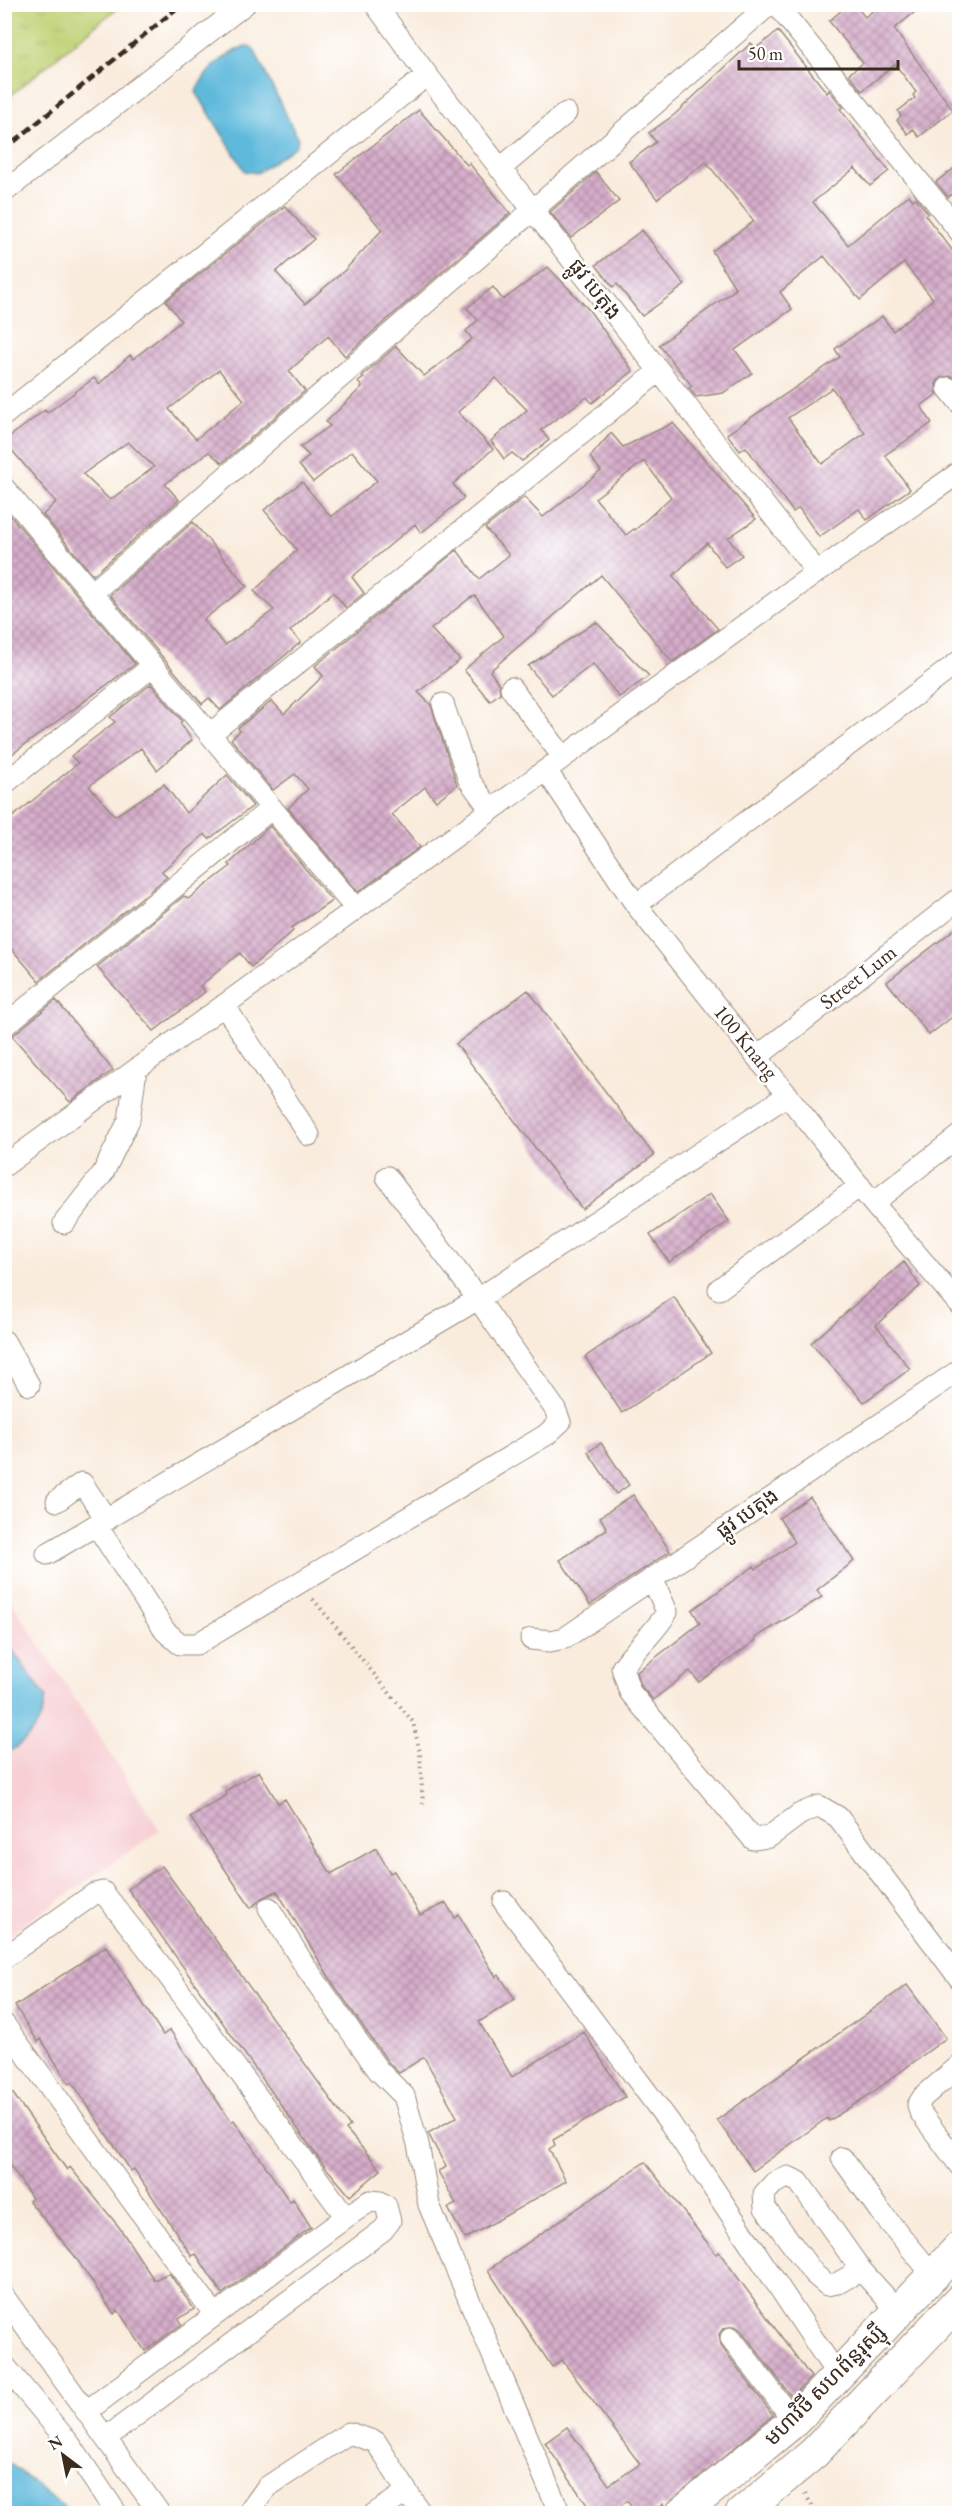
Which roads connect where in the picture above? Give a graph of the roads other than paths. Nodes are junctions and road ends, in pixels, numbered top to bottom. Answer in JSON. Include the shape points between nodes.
{"nodes":[{"id":1,"x":245,"y":4,"type":"edge"},
{"id":2,"x":375,"y":4,"type":"edge"},
{"id":3,"x":770,"y":4,"type":"edge"},
{"id":4,"x":776,"y":4,"type":"edge"},
{"id":5,"x":427,"y":75,"type":"junction"},
{"id":6,"x":566,"y":113,"type":"dead end"},
{"id":7,"x":500,"y":169,"type":"junction"},
{"id":8,"x":4,"y":192,"type":"edge"},
{"id":9,"x":533,"y":210,"type":"junction"},
{"id":10,"x":960,"y":232,"type":"edge"},
{"id":11,"x":659,"y":371,"type":"junction"},
{"id":12,"x":4,"y":416,"type":"edge"},
{"id":13,"x":960,"y":472,"type":"edge"},
{"id":14,"x":4,"y":488,"type":"edge"},
{"id":15,"x":817,"y":572,"type":"junction"},
{"id":16,"x":92,"y":593,"type":"junction"},
{"id":17,"x":960,"y":661,"type":"edge"},
{"id":18,"x":153,"y":666,"type":"junction"},
{"id":19,"x":510,"y":688,"type":"dead end"},
{"id":20,"x":443,"y":704,"type":"dead end"},
{"id":21,"x":210,"y":734,"type":"junction"},
{"id":22,"x":563,"y":757,"type":"junction"},
{"id":23,"x":546,"y":770,"type":"junction"},
{"id":24,"x":4,"y":784,"type":"edge"},
{"id":25,"x":272,"y":808,"type":"junction"},
{"id":26,"x":491,"y":810,"type":"junction"},
{"id":27,"x":960,"y":898,"type":"edge"},
{"id":28,"x":636,"y":905,"type":"junction"},
{"id":29,"x":356,"y":909,"type":"junction"},
{"id":30,"x":224,"y":1005,"type":"junction"},
{"id":31,"x":4,"y":1026,"type":"edge"},
{"id":32,"x":757,"y":1057,"type":"junction"},
{"id":33,"x":136,"y":1070,"type":"junction"},
{"id":34,"x":788,"y":1095,"type":"junction"},
{"id":35,"x":309,"y":1135,"type":"dead end"},
{"id":36,"x":960,"y":1135,"type":"edge"},
{"id":37,"x":4,"y":1166,"type":"edge"},
{"id":38,"x":387,"y":1177,"type":"dead end"},
{"id":39,"x":860,"y":1186,"type":"junction"},
{"id":40,"x":873,"y":1203,"type":"junction"},
{"id":41,"x":64,"y":1223,"type":"dead end"},
{"id":42,"x":719,"y":1289,"type":"dead end"},
{"id":43,"x":478,"y":1299,"type":"junction"},
{"id":44,"x":960,"y":1305,"type":"edge"},
{"id":45,"x":4,"y":1341,"type":"edge"},
{"id":46,"x":960,"y":1370,"type":"edge"},
{"id":47,"x":29,"y":1385,"type":"dead end"},
{"id":48,"x":57,"y":1502,"type":"dead end"},
{"id":49,"x":102,"y":1523,"type":"junction"},
{"id":50,"x":47,"y":1554,"type":"dead end"},
{"id":51,"x":652,"y":1578,"type":"junction"},
{"id":52,"x":531,"y":1639,"type":"dead end"},
{"id":53,"x":504,"y":1902,"type":"dead end"},
{"id":54,"x":269,"y":1908,"type":"dead end"},
{"id":55,"x":4,"y":1958,"type":"edge"},
{"id":56,"x":960,"y":1979,"type":"edge"},
{"id":57,"x":4,"y":2024,"type":"edge"},
{"id":58,"x":960,"y":2065,"type":"edge"},
{"id":59,"x":842,"y":2158,"type":"dead end"},
{"id":60,"x":960,"y":2166,"type":"edge"},
{"id":61,"x":346,"y":2217,"type":"junction"},
{"id":62,"x":960,"y":2247,"type":"edge"},
{"id":63,"x":861,"y":2270,"type":"junction"},
{"id":64,"x":933,"y":2275,"type":"junction"},
{"id":65,"x":4,"y":2297,"type":"edge"},
{"id":66,"x":960,"y":2300,"type":"edge"},
{"id":67,"x":898,"y":2311,"type":"junction"},
{"id":68,"x":215,"y":2315,"type":"junction"},
{"id":69,"x":731,"y":2338,"type":"dead end"},
{"id":70,"x":4,"y":2365,"type":"edge"},
{"id":71,"x":840,"y":2373,"type":"junction"},
{"id":72,"x":87,"y":2411,"type":"junction"},
{"id":73,"x":794,"y":2421,"type":"junction"},
{"id":74,"x":106,"y":2438,"type":"junction"},
{"id":75,"x":407,"y":2492,"type":"junction"},
{"id":76,"x":117,"y":2514,"type":"edge"},
{"id":77,"x":160,"y":2514,"type":"edge"},
{"id":78,"x":254,"y":2514,"type":"edge"},
{"id":79,"x":374,"y":2514,"type":"edge"},
{"id":80,"x":421,"y":2514,"type":"edge"},
{"id":81,"x":560,"y":2514,"type":"edge"},
{"id":82,"x":681,"y":2514,"type":"edge"},
{"id":83,"x":741,"y":2514,"type":"edge"}],
"edges":[{"from":1,"to":8,"type":"street"},
{"from":2,"to":5,"type":"street","name":"ផ្លូវ បេតុង"},
{"from":3,"to":9,"type":"street"},
{"from":4,"to":10,"type":"street"},
{"from":5,"to":7,"type":"street","name":"ផ្លូវ បេតុង"},
{"from":5,"to":12,"type":"street"},
{"from":6,"to":7,"type":"street"},
{"from":7,"to":9,"type":"street","name":"ផ្លូវ បេតុង"},
{"from":9,"to":11,"type":"street","name":"ផ្លូវ បេតុង"},
{"from":9,"to":16,"type":"street"},
{"from":11,"to":15,"type":"street","name":"ផ្លូវ បេតុង"},
{"from":11,"to":21,"type":"street"},
{"from":13,"to":15,"type":"street"},
{"from":14,"to":16,"type":"street"},
{"from":15,"to":22,"type":"street"},
{"from":16,"to":18,"type":"street"},
{"from":17,"to":28,"type":"street"},
{"from":18,"to":21,"type":"street"},
{"from":18,"to":24,"type":"street"},
{"from":19,"to":22,"type":"street"},
{"from":20,"to":26,"type":"street","via":[[469,780]]},
{"from":21,"to":25,"type":"street"},
{"from":22,"to":23,"type":"street"},
{"from":23,"to":26,"type":"street"},
{"from":23,"to":28,"type":"street","name":"100 Knang"},
{"from":25,"to":29,"type":"street"},
{"from":25,"to":31,"type":"street"},
{"from":26,"to":29,"type":"street"},
{"from":27,"to":32,"type":"street","name":"Street Lum"},
{"from":28,"to":32,"type":"street","name":"100 Knang"},
{"from":29,"to":30,"type":"street"},
{"from":30,"to":33,"type":"street"},
{"from":30,"to":35,"type":"street"},
{"from":32,"to":34,"type":"street","name":"100 Knang"},
{"from":33,"to":37,"type":"street"},
{"from":33,"to":41,"type":"street","via":[[129,1120],[103,1173]]},
{"from":34,"to":39,"type":"street","name":"100 Knang"},
{"from":34,"to":43,"type":"street"},
{"from":36,"to":40,"type":"street"},
{"from":38,"to":43,"type":"street"},
{"from":39,"to":40,"type":"street","name":"100 Knang"},
{"from":39,"to":42,"type":"street"},
{"from":40,"to":44,"type":"street","name":"100 Knang"},
{"from":43,"to":49,"type":"street"},
{"from":43,"to":49,"type":"street","via":[[555,1409],[560,1422],[546,1435],[301,1583],[197,1644],[180,1644],[165,1631]]},
{"from":45,"to":47,"type":"street"},
{"from":46,"to":51,"type":"street","name":"ផ្លូវ បេតុង"},
{"from":48,"to":49,"type":"street","via":[[82,1484]]},
{"from":49,"to":50,"type":"street"},
{"from":51,"to":52,"type":"street","name":"ផ្លូវ បេតុង","via":[[565,1638]]},
{"from":51,"to":56,"type":"street","via":[[668,1612],[622,1668],[630,1692],[753,1839],[769,1837],[800,1814],[819,1806],[838,1817]]},
{"from":53,"to":71,"type":"street","via":[[670,2123],[828,2361]]},
{"from":54,"to":81,"type":"street","via":[[371,2060],[404,2096],[429,2205]]},
{"from":55,"to":61,"type":"street","via":[[94,1894],[103,1892]]},
{"from":57,"to":68,"type":"street"},
{"from":58,"to":60,"type":"street","via":[[918,2105]]},
{"from":59,"to":64,"type":"street"},
{"from":61,"to":68,"type":"street"},
{"from":61,"to":74,"type":"street","via":[[370,2201],[386,2206],[390,2221]]},
{"from":62,"to":64,"type":"highway","name":"មហាវិថី សហព័ន្ធរុស្ស៊ី"},
{"from":63,"to":63,"type":"street","via":[[799,2182],[788,2177],[774,2183],[764,2194],[765,2208],[813,2274],[826,2285]]},
{"from":63,"to":67,"type":"street"},
{"from":64,"to":67,"type":"highway","name":"មហាវិថី សហព័ន្ធរុស្ស៊ី"},
{"from":65,"to":72,"type":"street"},
{"from":66,"to":83,"type":"highway","name":"មហាវិថី សហព័ន្ធរុស្ស៊ី","via":[[814,2453]]},
{"from":67,"to":71,"type":"highway","name":"មហាវិថី សហព័ន្ធរុស្ស៊ី"},
{"from":68,"to":72,"type":"street"},
{"from":69,"to":73,"type":"street"},
{"from":70,"to":76,"type":"street","via":[[69,2443]]},
{"from":71,"to":73,"type":"highway","name":"មហាវិថី សហព័ន្ធរុស្ស៊ី"},
{"from":72,"to":74,"type":"street"},
{"from":73,"to":82,"type":"highway","name":"មហាវិថី សហព័ន្ធរុស្ស៊ី"},
{"from":74,"to":77,"type":"street"},
{"from":75,"to":78,"type":"street","via":[[376,2442],[349,2433],[267,2487],[252,2508]]},
{"from":75,"to":79,"type":"street"},
{"from":75,"to":80,"type":"street"}]}
